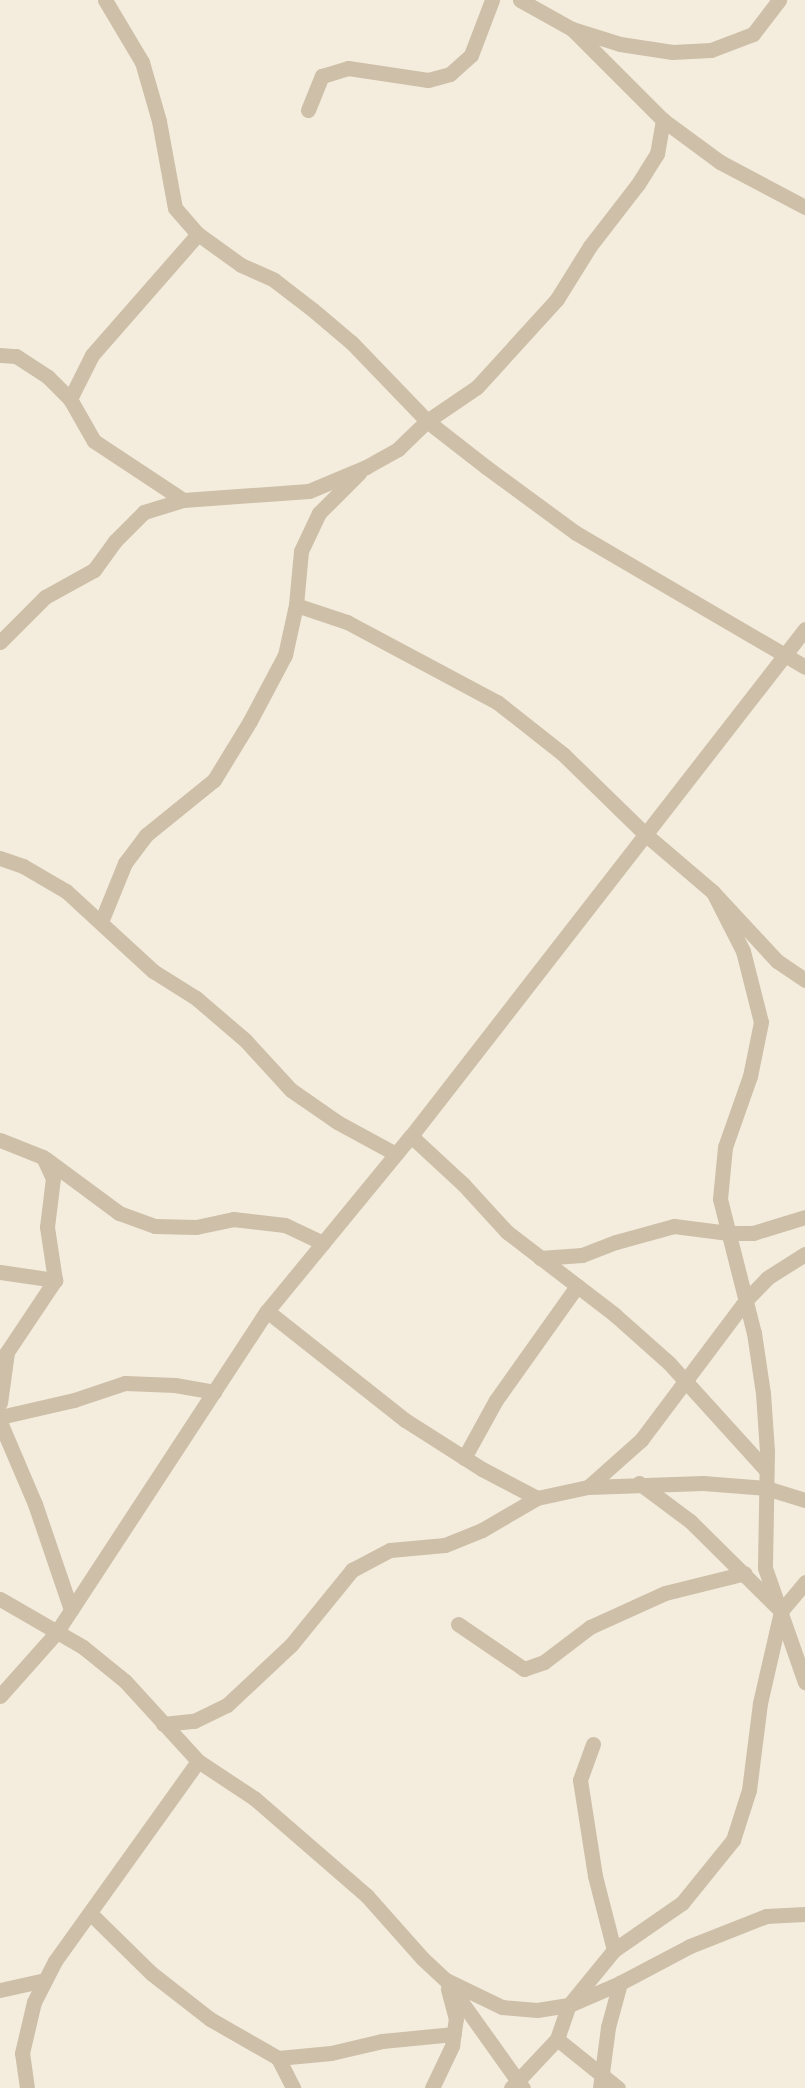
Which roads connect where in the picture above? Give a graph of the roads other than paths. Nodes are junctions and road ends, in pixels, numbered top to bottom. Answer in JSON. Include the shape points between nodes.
{"nodes":[{"id":1,"x":105,"y":0,"type":"edge"},
{"id":2,"x":492,"y":0,"type":"edge"},
{"id":3,"x":520,"y":0,"type":"edge"},
{"id":4,"x":779,"y":0,"type":"edge"},
{"id":5,"x":539,"y":4,"type":"edge"},
{"id":6,"x":572,"y":29,"type":"junction"},
{"id":7,"x":308,"y":110,"type":"dead end"},
{"id":8,"x":663,"y":120,"type":"junction"},
{"id":9,"x":805,"y":207,"type":"edge"},
{"id":10,"x":198,"y":234,"type":"junction"},
{"id":11,"x":0,"y":355,"type":"edge"},
{"id":12,"x":70,"y":399,"type":"junction"},
{"id":13,"x":428,"y":421,"type":"junction"},
{"id":14,"x":366,"y":467,"type":"junction"},
{"id":15,"x":183,"y":500,"type":"junction"},
{"id":16,"x":296,"y":605,"type":"junction"},
{"id":17,"x":805,"y":629,"type":"edge"},
{"id":18,"x":0,"y":642,"type":"edge"},
{"id":19,"x":786,"y":654,"type":"junction"},
{"id":20,"x":805,"y":667,"type":"edge"},
{"id":21,"x":645,"y":834,"type":"junction"},
{"id":22,"x":0,"y":858,"type":"edge"},
{"id":23,"x":713,"y":892,"type":"junction"},
{"id":24,"x":101,"y":922,"type":"junction"},
{"id":25,"x":805,"y":980,"type":"edge"},
{"id":26,"x":411,"y":1136,"type":"junction"},
{"id":27,"x":0,"y":1140,"type":"edge"},
{"id":28,"x":396,"y":1154,"type":"junction"},
{"id":29,"x":43,"y":1157,"type":"junction"},
{"id":30,"x":805,"y":1217,"type":"edge"},
{"id":31,"x":729,"y":1233,"type":"junction"},
{"id":32,"x":323,"y":1243,"type":"junction"},
{"id":33,"x":805,"y":1254,"type":"edge"},
{"id":34,"x":540,"y":1258,"type":"junction"},
{"id":35,"x":0,"y":1272,"type":"edge"},
{"id":36,"x":55,"y":1280,"type":"junction"},
{"id":37,"x":577,"y":1286,"type":"junction"},
{"id":38,"x":746,"y":1300,"type":"junction"},
{"id":39,"x":267,"y":1311,"type":"junction"},
{"id":40,"x":687,"y":1382,"type":"junction"},
{"id":41,"x":214,"y":1392,"type":"junction"},
{"id":42,"x":0,"y":1403,"type":"edge"},
{"id":43,"x":0,"y":1417,"type":"edge"},
{"id":44,"x":0,"y":1422,"type":"edge"},
{"id":45,"x":464,"y":1458,"type":"junction"},
{"id":46,"x":766,"y":1470,"type":"junction"},
{"id":47,"x":639,"y":1484,"type":"junction"},
{"id":48,"x":588,"y":1487,"type":"junction"},
{"id":49,"x":766,"y":1488,"type":"junction"},
{"id":50,"x":537,"y":1498,"type":"junction"},
{"id":51,"x":805,"y":1500,"type":"edge"},
{"id":52,"x":745,"y":1573,"type":"junction"},
{"id":53,"x":805,"y":1582,"type":"edge"},
{"id":54,"x":0,"y":1599,"type":"edge"},
{"id":55,"x":71,"y":1610,"type":"junction"},
{"id":56,"x":781,"y":1611,"type":"junction"},
{"id":57,"x":458,"y":1624,"type":"dead end"},
{"id":58,"x":56,"y":1633,"type":"junction"},
{"id":59,"x":805,"y":1682,"type":"edge"},
{"id":60,"x":0,"y":1696,"type":"edge"},
{"id":61,"x":163,"y":1724,"type":"junction"},
{"id":62,"x":592,"y":1744,"type":"dead end"},
{"id":63,"x":198,"y":1761,"type":"junction"},
{"id":64,"x":91,"y":1914,"type":"junction"},
{"id":65,"x":805,"y":1914,"type":"edge"},
{"id":66,"x":614,"y":1950,"type":"junction"},
{"id":67,"x":45,"y":1980,"type":"junction"},
{"id":68,"x":446,"y":1980,"type":"junction"},
{"id":69,"x":620,"y":1983,"type":"junction"},
{"id":70,"x":0,"y":1990,"type":"edge"},
{"id":71,"x":569,"y":2005,"type":"junction"},
{"id":72,"x":454,"y":2034,"type":"junction"},
{"id":73,"x":557,"y":2039,"type":"junction"},
{"id":74,"x":278,"y":2058,"type":"junction"},
{"id":75,"x":600,"y":2081,"type":"edge"},
{"id":76,"x":517,"y":2086,"type":"edge"},
{"id":77,"x":27,"y":2088,"type":"edge"},
{"id":78,"x":293,"y":2088,"type":"edge"},
{"id":79,"x":432,"y":2088,"type":"edge"},
{"id":80,"x":618,"y":2088,"type":"edge"}],
"edges":[{"from":1,"to":10,"type":"street","via":[[142,62],[159,121],[176,208]]},
{"from":2,"to":7,"type":"street","via":[[471,55],[450,74],[428,80],[348,68],[322,76]]},
{"from":3,"to":5,"type":"street"},
{"from":4,"to":6,"type":"street","via":[[753,34],[711,50],[662,50],[620,44]]},
{"from":5,"to":6,"type":"street"},
{"from":6,"to":8,"type":"street"},
{"from":8,"to":9,"type":"street","via":[[720,162]]},
{"from":8,"to":13,"type":"street","via":[[657,154],[557,299],[477,387]]},
{"from":10,"to":12,"type":"street","via":[[92,355]]},
{"from":10,"to":13,"type":"street","via":[[241,265],[274,280],[313,310],[352,343]]},
{"from":11,"to":12,"type":"street","via":[[16,356]]},
{"from":12,"to":15,"type":"street","via":[[94,441]]},
{"from":13,"to":14,"type":"street","via":[[398,449]]},
{"from":13,"to":19,"type":"street","via":[[576,533]]},
{"from":14,"to":15,"type":"street","via":[[309,491]]},
{"from":14,"to":16,"type":"street","via":[[319,513],[301,551]]},
{"from":15,"to":18,"type":"street","via":[[144,512],[115,541],[94,570],[45,597]]},
{"from":16,"to":21,"type":"street","via":[[347,622],[497,702],[564,755]]},
{"from":16,"to":24,"type":"street","via":[[285,656],[214,780],[146,835],[125,863]]},
{"from":17,"to":19,"type":"street"},
{"from":19,"to":20,"type":"street"},
{"from":19,"to":21,"type":"street"},
{"from":21,"to":23,"type":"street"},
{"from":21,"to":26,"type":"street"},
{"from":22,"to":24,"type":"street","via":[[23,866],[66,891]]},
{"from":23,"to":25,"type":"street","via":[[777,961]]},
{"from":23,"to":31,"type":"street","via":[[743,951],[761,1022],[750,1076],[725,1147],[720,1199]]},
{"from":24,"to":28,"type":"street","via":[[153,971],[196,998],[245,1040],[291,1090],[337,1122]]},
{"from":26,"to":28,"type":"street"},
{"from":26,"to":34,"type":"street","via":[[507,1232]]},
{"from":27,"to":29,"type":"street"},
{"from":28,"to":32,"type":"street"},
{"from":29,"to":32,"type":"street","via":[[119,1213],[155,1226],[196,1227],[233,1219],[285,1225]]},
{"from":29,"to":36,"type":"street","via":[[53,1178],[47,1227]]},
{"from":30,"to":31,"type":"street","via":[[753,1233]]},
{"from":31,"to":34,"type":"street","via":[[674,1226],[582,1256]]},
{"from":31,"to":38,"type":"street"},
{"from":32,"to":39,"type":"street"},
{"from":33,"to":38,"type":"street","via":[[767,1278]]},
{"from":34,"to":37,"type":"street"},
{"from":35,"to":36,"type":"street"},
{"from":36,"to":42,"type":"street","via":[[7,1352]]},
{"from":37,"to":40,"type":"street","via":[[615,1315]]},
{"from":37,"to":45,"type":"street","via":[[496,1400]]},
{"from":38,"to":40,"type":"street","via":[[702,1356]]},
{"from":38,"to":46,"type":"street","via":[[763,1393]]},
{"from":39,"to":41,"type":"street"},
{"from":39,"to":45,"type":"street","via":[[405,1420]]},
{"from":40,"to":46,"type":"street"},
{"from":40,"to":48,"type":"street","via":[[641,1440]]},
{"from":41,"to":43,"type":"street","via":[[175,1385],[124,1383],[74,1400]]},
{"from":41,"to":55,"type":"street"},
{"from":44,"to":55,"type":"street","via":[[35,1504]]},
{"from":45,"to":50,"type":"street"},
{"from":46,"to":49,"type":"street"},
{"from":47,"to":48,"type":"street"},
{"from":47,"to":49,"type":"street","via":[[703,1483]]},
{"from":47,"to":52,"type":"street","via":[[690,1521]]},
{"from":48,"to":50,"type":"street"},
{"from":49,"to":51,"type":"street"},
{"from":49,"to":56,"type":"street","via":[[765,1568]]},
{"from":50,"to":61,"type":"street","via":[[482,1530],[445,1545],[390,1550],[352,1570],[291,1645],[227,1705],[194,1721]]},
{"from":52,"to":56,"type":"street"},
{"from":52,"to":57,"type":"street","via":[[665,1593],[590,1627],[544,1662],[524,1669]]},
{"from":53,"to":56,"type":"street"},
{"from":54,"to":58,"type":"street"},
{"from":55,"to":58,"type":"street"},
{"from":56,"to":59,"type":"street"},
{"from":56,"to":66,"type":"street","via":[[760,1703],[749,1790],[733,1840],[682,1903]]},
{"from":58,"to":60,"type":"street"},
{"from":58,"to":61,"type":"street","via":[[83,1647],[125,1681]]},
{"from":61,"to":63,"type":"street"},
{"from":62,"to":66,"type":"street","via":[[580,1780],[595,1876]]},
{"from":63,"to":64,"type":"street"},
{"from":63,"to":68,"type":"street","via":[[254,1798],[358,1888]]},
{"from":64,"to":67,"type":"street"},
{"from":64,"to":74,"type":"street","via":[[151,1973],[210,2019]]},
{"from":65,"to":69,"type":"street","via":[[766,1916],[690,1946]]},
{"from":66,"to":71,"type":"street"},
{"from":67,"to":70,"type":"street"},
{"from":67,"to":77,"type":"street","via":[[34,2002],[22,2053]]},
{"from":68,"to":71,"type":"street","via":[[502,2007],[537,2010]]},
{"from":68,"to":72,"type":"street","via":[[456,2019]]},
{"from":68,"to":76,"type":"street"},
{"from":69,"to":71,"type":"street"},
{"from":69,"to":75,"type":"street"},
{"from":71,"to":73,"type":"street"},
{"from":72,"to":74,"type":"street"},
{"from":72,"to":79,"type":"street"},
{"from":73,"to":75,"type":"street"},
{"from":73,"to":76,"type":"street"},
{"from":74,"to":78,"type":"street"},
{"from":75,"to":80,"type":"street"}]}
